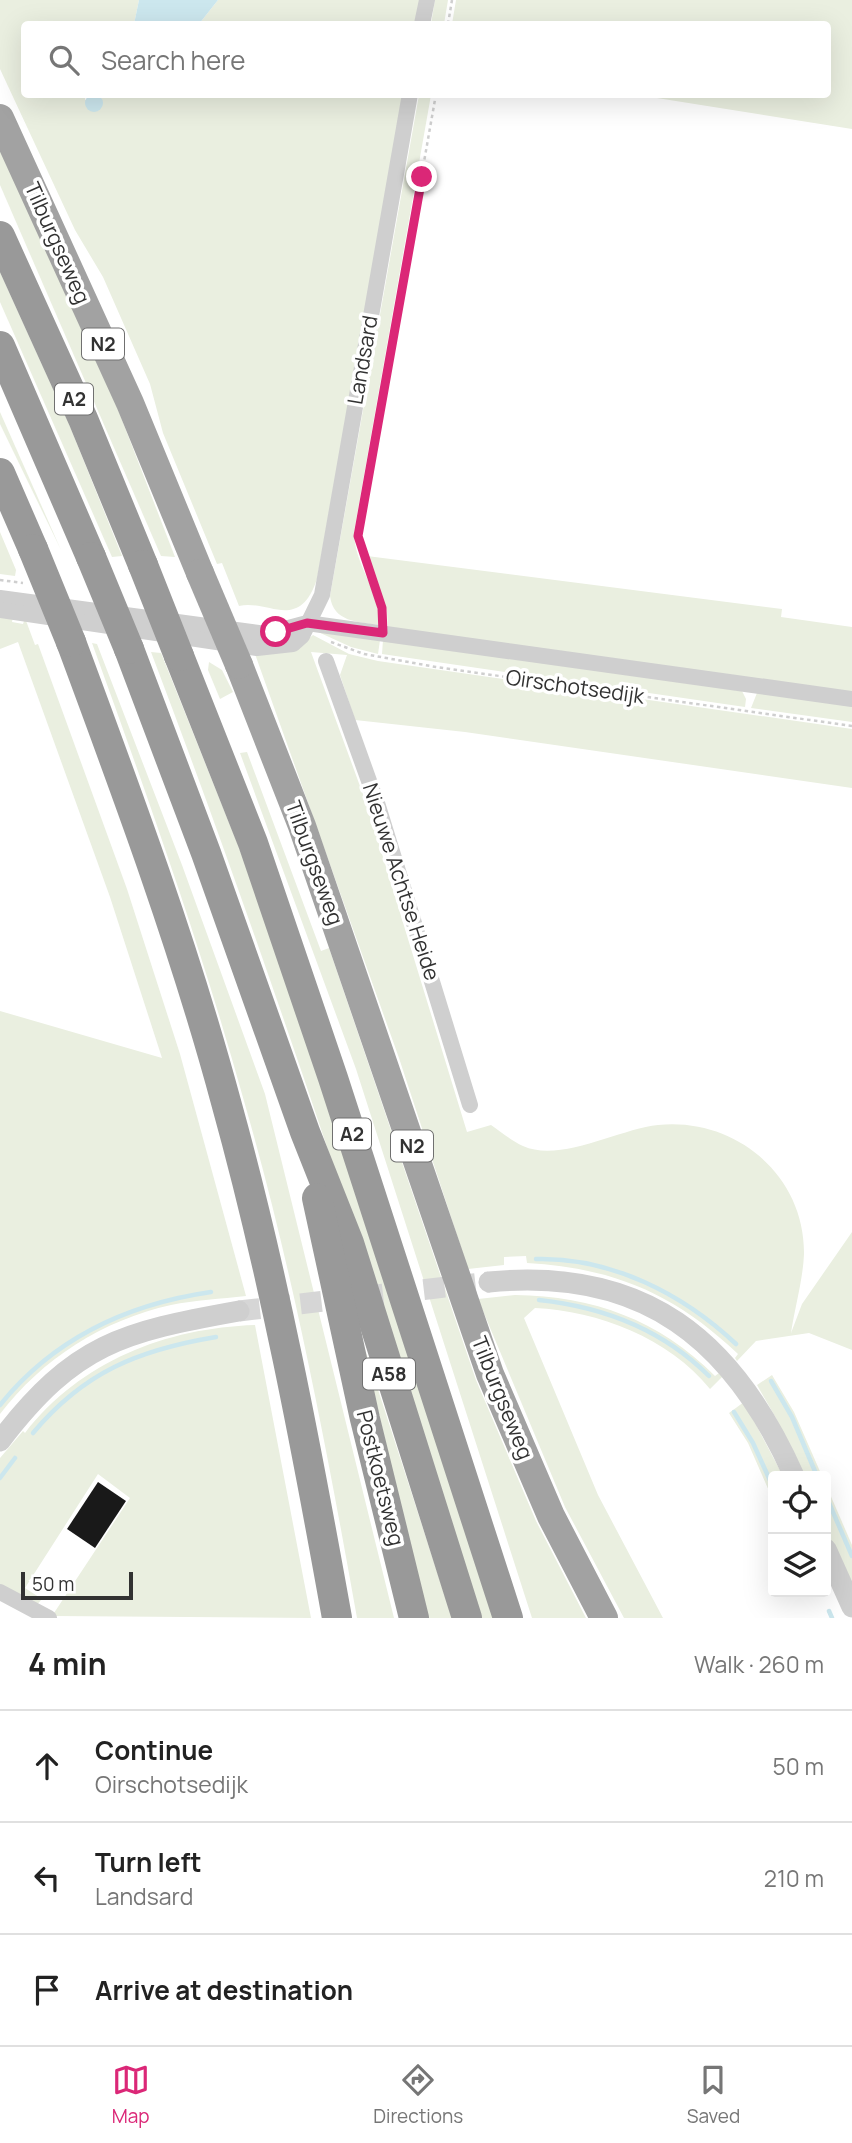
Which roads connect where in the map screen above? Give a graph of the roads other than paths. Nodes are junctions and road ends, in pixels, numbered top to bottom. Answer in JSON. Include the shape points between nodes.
{"nodes":[{"id":1,"x":426,"y":0,"type":"edge"},
{"id":2,"x":422,"y":21,"type":"edge"},
{"id":3,"x":409,"y":98,"type":"edge"},
{"id":4,"x":0,"y":118,"type":"edge"},
{"id":5,"x":0,"y":236,"type":"edge"},
{"id":6,"x":0,"y":346,"type":"edge"},
{"id":7,"x":0,"y":473,"type":"edge"},
{"id":8,"x":0,"y":598,"type":"edge"},
{"id":9,"x":0,"y":610,"type":"edge"},
{"id":10,"x":307,"y":623,"type":"junction"},
{"id":11,"x":326,"y":661,"type":"dead end"},
{"id":12,"x":852,"y":699,"type":"edge"},
{"id":13,"x":471,"y":1105,"type":"dead end"},
{"id":14,"x":305,"y":1132,"type":"junction"},
{"id":15,"x":489,"y":1282,"type":"tunnel mouth"},
{"id":16,"x":239,"y":1311,"type":"tunnel mouth"},
{"id":17,"x":0,"y":1441,"type":"edge"},
{"id":18,"x":792,"y":1471,"type":"edge"},
{"id":19,"x":831,"y":1560,"type":"edge"},
{"id":20,"x":0,"y":1592,"type":"edge"},
{"id":21,"x":852,"y":1607,"type":"edge"},
{"id":22,"x":49,"y":1618,"type":"edge"},
{"id":23,"x":337,"y":1618,"type":"edge"},
{"id":24,"x":414,"y":1618,"type":"edge"},
{"id":25,"x":467,"y":1618,"type":"edge"},
{"id":26,"x":508,"y":1618,"type":"edge"},
{"id":27,"x":604,"y":1618,"type":"edge"}],
"edges":[{"from":1,"to":2,"type":"street"},
{"from":3,"to":10,"type":"street","name":"Landsard","via":[[322,595]]},
{"from":4,"to":27,"type":"highway","name":"Tilburgseweg","number":"N2","bridge":true,"via":[[130,403],[239,665],[302,826],[490,1374],[551,1516]]},
{"from":5,"to":26,"type":"highway","number":"A2","bridge":true,"via":[[83,419],[253,843]]},
{"from":6,"to":14,"type":"highway","number":"A2","bridge":true,"via":[[129,649]]},
{"from":7,"to":23,"type":"highway","bridge":true,"via":[[71,642],[153,866],[226,1101],[274,1298]]},
{"from":8,"to":10,"type":"street","name":"Oirschotsedijk","via":[[266,634]]},
{"from":9,"to":10,"type":"street","via":[[257,648],[293,644]]},
{"from":10,"to":12,"type":"street","name":"Oirschotsedijk"},
{"from":11,"to":13,"type":"street","name":"Nieuwe Achtse Heide","via":[[379,806]]},
{"from":14,"to":24,"type":"highway","name":"Postkoetsweg","number":"A2","via":[[326,1250]]},
{"from":14,"to":25,"type":"highway","number":"A58","via":[[349,1243]]},
{"from":15,"to":18,"type":"street","via":[[537,1279],[578,1283],[621,1294],[667,1315],[697,1336],[741,1382]]},
{"from":16,"to":17,"type":"street","via":[[162,1325],[93,1351],[55,1378]]},
{"from":19,"to":21,"type":"street"},
{"from":20,"to":22,"type":"street"}]}
